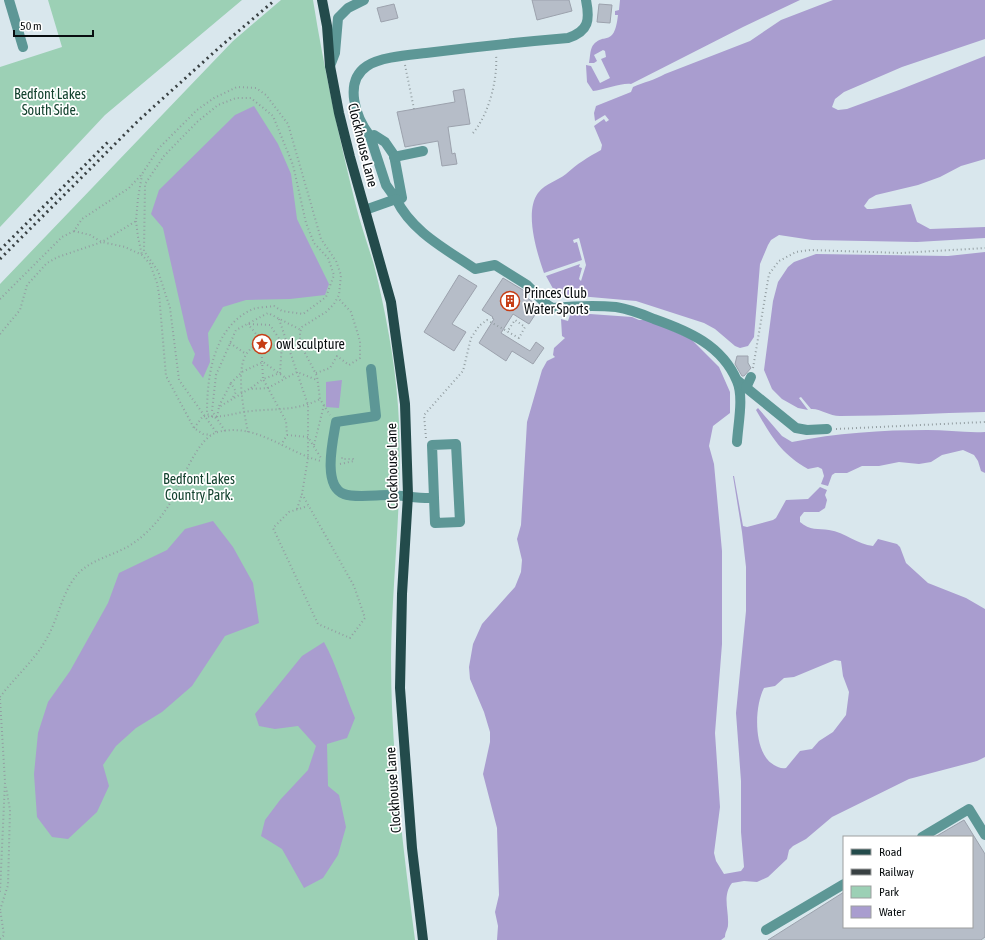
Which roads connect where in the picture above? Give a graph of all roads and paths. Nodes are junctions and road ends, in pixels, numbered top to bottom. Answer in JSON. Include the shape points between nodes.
{"nodes":[{"id":1,"x":9,"y":0,"type":"edge"},
{"id":2,"x":322,"y":0,"type":"edge"},
{"id":3,"x":364,"y":0,"type":"edge"},
{"id":4,"x":586,"y":0,"type":"edge"},
{"id":5,"x":495,"y":45,"type":"junction"},
{"id":6,"x":23,"y":47,"type":"dead end"},
{"id":7,"x":403,"y":56,"type":"junction"},
{"id":8,"x":330,"y":66,"type":"junction"},
{"id":9,"x":414,"y":109,"type":"dead end"},
{"id":10,"x":473,"y":133,"type":"dead end"},
{"id":11,"x":370,"y":136,"type":"junction"},
{"id":12,"x":423,"y":151,"type":"dead end"},
{"id":13,"x":394,"y":157,"type":"junction"},
{"id":14,"x":142,"y":174,"type":"junction"},
{"id":15,"x":396,"y":199,"type":"junction"},
{"id":16,"x":365,"y":210,"type":"junction"},
{"id":17,"x":136,"y":221,"type":"junction"},
{"id":18,"x":74,"y":231,"type":"junction"},
{"id":19,"x":102,"y":242,"type":"junction"},
{"id":20,"x":985,"y":248,"type":"edge"},
{"id":21,"x":142,"y":255,"type":"junction"},
{"id":22,"x":338,"y":298,"type":"junction"},
{"id":23,"x":0,"y":299,"type":"edge"},
{"id":24,"x":280,"y":319,"type":"junction"},
{"id":25,"x":248,"y":324,"type":"junction"},
{"id":26,"x":301,"y":330,"type":"junction"},
{"id":27,"x":507,"y":332,"type":"junction"},
{"id":28,"x":0,"y":334,"type":"edge"},
{"id":29,"x":261,"y":340,"type":"junction"},
{"id":30,"x":230,"y":343,"type":"junction"},
{"id":31,"x":288,"y":345,"type":"junction"},
{"id":32,"x":302,"y":347,"type":"junction"},
{"id":33,"x":282,"y":348,"type":"junction"},
{"id":34,"x":246,"y":354,"type":"junction"},
{"id":35,"x":263,"y":362,"type":"junction"},
{"id":36,"x":371,"y":369,"type":"dead end"},
{"id":37,"x":242,"y":372,"type":"junction"},
{"id":38,"x":297,"y":372,"type":"junction"},
{"id":39,"x":280,"y":373,"type":"junction"},
{"id":40,"x":315,"y":373,"type":"junction"},
{"id":41,"x":751,"y":377,"type":"joint"},
{"id":42,"x":286,"y":378,"type":"junction"},
{"id":43,"x":263,"y":379,"type":"junction"},
{"id":44,"x":317,"y":380,"type":"junction"},
{"id":45,"x":231,"y":383,"type":"junction"},
{"id":46,"x":742,"y":385,"type":"junction"},
{"id":47,"x":268,"y":388,"type":"junction"},
{"id":48,"x":249,"y":389,"type":"junction"},
{"id":49,"x":241,"y":394,"type":"junction"},
{"id":50,"x":232,"y":399,"type":"junction"},
{"id":51,"x":320,"y":399,"type":"junction"},
{"id":52,"x":762,"y":400,"type":"junction"},
{"id":53,"x":308,"y":405,"type":"junction"},
{"id":54,"x":324,"y":405,"type":"junction"},
{"id":55,"x":219,"y":407,"type":"junction"},
{"id":56,"x":739,"y":408,"type":"junction"},
{"id":57,"x":280,"y":410,"type":"junction"},
{"id":58,"x":244,"y":412,"type":"junction"},
{"id":59,"x":203,"y":416,"type":"junction"},
{"id":60,"x":216,"y":418,"type":"junction"},
{"id":61,"x":336,"y":422,"type":"junction"},
{"id":62,"x":985,"y":422,"type":"edge"},
{"id":63,"x":194,"y":428,"type":"junction"},
{"id":64,"x":827,"y":429,"type":"joint"},
{"id":65,"x":225,"y":431,"type":"junction"},
{"id":66,"x":216,"y":432,"type":"junction"},
{"id":67,"x":248,"y":432,"type":"junction"},
{"id":68,"x":211,"y":435,"type":"junction"},
{"id":69,"x":287,"y":435,"type":"junction"},
{"id":70,"x":308,"y":437,"type":"junction"},
{"id":71,"x":738,"y":442,"type":"dead end"},
{"id":72,"x":281,"y":445,"type":"junction"},
{"id":73,"x":432,"y":445,"type":"junction"},
{"id":74,"x":313,"y":446,"type":"junction"},
{"id":75,"x":308,"y":458,"type":"junction"},
{"id":76,"x":354,"y":459,"type":"dead end"},
{"id":77,"x":336,"y":465,"type":"dead end"},
{"id":78,"x":302,"y":494,"type":"junction"},
{"id":79,"x":408,"y":495,"type":"junction"},
{"id":80,"x":434,"y":498,"type":"junction"},
{"id":81,"x":308,"y":506,"type":"junction"},
{"id":82,"x":297,"y":509,"type":"junction"},
{"id":83,"x":0,"y":698,"type":"edge"},
{"id":84,"x":6,"y":782,"type":"junction"},
{"id":85,"x":985,"y":835,"type":"edge"},
{"id":86,"x":924,"y":836,"type":"edge"},
{"id":87,"x":843,"y":885,"type":"edge"},
{"id":88,"x":0,"y":892,"type":"edge"},
{"id":89,"x":0,"y":909,"type":"edge"},
{"id":90,"x":766,"y":930,"type":"dead end"},
{"id":91,"x":0,"y":939,"type":"edge"},
{"id":92,"x":423,"y":940,"type":"edge"}],
"edges":[{"from":1,"to":6,"type":"lane"},
{"from":2,"to":8,"type":"main road","name":"Clockhouse Lane"},
{"from":3,"to":8,"type":"lane","via":[[348,8],[338,18],[335,52]]},
{"from":4,"to":5,"type":"lane","via":[[590,15],[588,23],[574,36]]},
{"from":5,"to":7,"type":"lane"},
{"from":5,"to":10,"type":"path","via":[[495,77],[490,99]]},
{"from":7,"to":9,"type":"path"},
{"from":7,"to":11,"type":"lane","via":[[374,62],[366,66],[355,79],[352,89],[356,105],[365,130]]},
{"from":8,"to":16,"type":"main road","name":"Clockhouse Lane","via":[[350,158]]},
{"from":11,"to":13,"type":"lane","via":[[374,135],[385,142]]},
{"from":11,"to":15,"type":"lane","via":[[386,185]]},
{"from":12,"to":13,"type":"lane"},
{"from":13,"to":15,"type":"lane","via":[[402,198]]},
{"from":14,"to":17,"type":"path"},
{"from":14,"to":18,"type":"path","via":[[122,193],[82,219]]},
{"from":14,"to":22,"type":"path","via":[[159,148],[196,110],[237,87],[256,88],[266,95],[288,124],[320,239],[336,261],[341,275]]},
{"from":15,"to":16,"type":"lane"},
{"from":15,"to":46,"type":"lane","via":[[402,212],[423,234],[475,269],[495,265],[527,285],[552,308],[617,307],[685,330],[714,348]]},
{"from":16,"to":79,"type":"main road","name":"Clockhouse Lane","via":[[391,302],[406,404]]},
{"from":17,"to":19,"type":"path"},
{"from":17,"to":21,"type":"path"},
{"from":18,"to":19,"type":"path","via":[[90,235]]},
{"from":18,"to":23,"type":"path","via":[[62,237]]},
{"from":19,"to":21,"type":"path","via":[[125,247]]},
{"from":19,"to":28,"type":"path","via":[[47,263],[27,285],[20,310]]},
{"from":20,"to":41,"type":"path","via":[[901,253],[810,250],[796,252],[779,261],[769,274]]},
{"from":21,"to":63,"type":"path","via":[[150,264],[157,283],[166,376]]},
{"from":22,"to":26,"type":"path","via":[[326,312]]},
{"from":22,"to":40,"type":"path","via":[[351,312],[360,341],[360,358],[349,366],[337,356],[330,368]]},
{"from":24,"to":25,"type":"path","via":[[268,313]]},
{"from":24,"to":26,"type":"path"},
{"from":24,"to":31,"type":"path"},
{"from":25,"to":29,"type":"path"},
{"from":25,"to":30,"type":"path","via":[[236,330]]},
{"from":25,"to":33,"type":"path","via":[[270,324],[282,342]]},
{"from":26,"to":32,"type":"path"},
{"from":27,"to":27,"type":"path","via":[[519,338],[525,327],[515,320]]},
{"from":27,"to":73,"type":"path","via":[[487,320],[471,338],[463,371],[424,415],[426,438]]},
{"from":29,"to":33,"type":"path"},
{"from":29,"to":34,"type":"path"},
{"from":29,"to":35,"type":"path"},
{"from":30,"to":34,"type":"path"},
{"from":30,"to":60,"type":"path","via":[[216,375],[212,411]]},
{"from":31,"to":32,"type":"path","via":[[291,342]]},
{"from":31,"to":33,"type":"path"},
{"from":31,"to":38,"type":"path"},
{"from":32,"to":40,"type":"path"},
{"from":33,"to":39,"type":"path"},
{"from":34,"to":37,"type":"path"},
{"from":35,"to":37,"type":"path"},
{"from":35,"to":39,"type":"path"},
{"from":35,"to":43,"type":"path"},
{"from":36,"to":61,"type":"lane","via":[[376,416]]},
{"from":37,"to":45,"type":"path"},
{"from":37,"to":49,"type":"path"},
{"from":38,"to":42,"type":"path"},
{"from":38,"to":44,"type":"path"},
{"from":38,"to":53,"type":"path"},
{"from":39,"to":42,"type":"path"},
{"from":39,"to":43,"type":"path"},
{"from":40,"to":44,"type":"path"},
{"from":41,"to":46,"type":"lane"},
{"from":42,"to":47,"type":"path"},
{"from":43,"to":47,"type":"path"},
{"from":43,"to":48,"type":"path"},
{"from":44,"to":51,"type":"path"},
{"from":45,"to":50,"type":"path","via":[[236,392]]},
{"from":45,"to":55,"type":"path"},
{"from":46,"to":52,"type":"lane"},
{"from":46,"to":56,"type":"lane"},
{"from":47,"to":48,"type":"path"},
{"from":47,"to":57,"type":"path"},
{"from":48,"to":49,"type":"path"},
{"from":49,"to":50,"type":"path"},
{"from":49,"to":58,"type":"path"},
{"from":50,"to":55,"type":"path"},
{"from":51,"to":53,"type":"path"},
{"from":51,"to":54,"type":"path"},
{"from":52,"to":56,"type":"lane","via":[[744,403]]},
{"from":52,"to":64,"type":"lane","via":[[796,428]]},
{"from":53,"to":57,"type":"path"},
{"from":53,"to":70,"type":"path"},
{"from":54,"to":61,"type":"path"},
{"from":54,"to":74,"type":"path"},
{"from":55,"to":60,"type":"path"},
{"from":56,"to":71,"type":"lane"},
{"from":57,"to":58,"type":"path"},
{"from":57,"to":69,"type":"path","via":[[286,421]]},
{"from":58,"to":60,"type":"path"},
{"from":58,"to":67,"type":"path"},
{"from":59,"to":60,"type":"path"},
{"from":59,"to":60,"type":"path","via":[[179,380],[170,308],[158,271],[144,251],[145,184],[164,156],[197,122],[218,105],[236,98],[251,98],[273,116],[282,134],[293,165],[306,223],[314,243],[328,258],[334,274],[326,297],[303,314],[282,311],[274,306],[253,309],[230,325],[212,363],[208,382],[207,414]]},
{"from":59,"to":63,"type":"path"},
{"from":59,"to":66,"type":"path"},
{"from":60,"to":65,"type":"path"},
{"from":61,"to":79,"type":"lane","via":[[330,463],[336,488],[346,495]]},
{"from":62,"to":64,"type":"path"},
{"from":63,"to":68,"type":"path","via":[[203,434]]},
{"from":65,"to":66,"type":"path"},
{"from":65,"to":67,"type":"path"},
{"from":66,"to":68,"type":"path"},
{"from":67,"to":72,"type":"path"},
{"from":68,"to":83,"type":"path","via":[[193,457],[156,524],[129,546],[85,568],[77,575],[70,584],[48,637]]},
{"from":69,"to":70,"type":"path"},
{"from":69,"to":72,"type":"path"},
{"from":70,"to":74,"type":"path"},
{"from":70,"to":75,"type":"path"},
{"from":72,"to":75,"type":"path"},
{"from":73,"to":80,"type":"lane"},
{"from":73,"to":80,"type":"lane","via":[[456,444],[460,522],[435,523]]},
{"from":74,"to":75,"type":"path","via":[[323,461]]},
{"from":75,"to":78,"type":"path"},
{"from":76,"to":77,"type":"path"},
{"from":78,"to":81,"type":"path"},
{"from":78,"to":82,"type":"path"},
{"from":79,"to":80,"type":"lane","via":[[423,499]]},
{"from":79,"to":92,"type":"main road","name":"Clockhouse Lane","via":[[400,688],[412,848]]},
{"from":81,"to":82,"type":"path"},
{"from":81,"to":82,"type":"path","via":[[354,586],[365,618],[350,638],[318,624],[273,528],[289,512]]},
{"from":83,"to":84,"type":"path"},
{"from":84,"to":88,"type":"path"},
{"from":84,"to":89,"type":"path","via":[[10,810],[8,885]]},
{"from":85,"to":86,"type":"lane","via":[[969,809]]},
{"from":87,"to":90,"type":"lane"},
{"from":89,"to":91,"type":"path","via":[[4,935]]}]}
